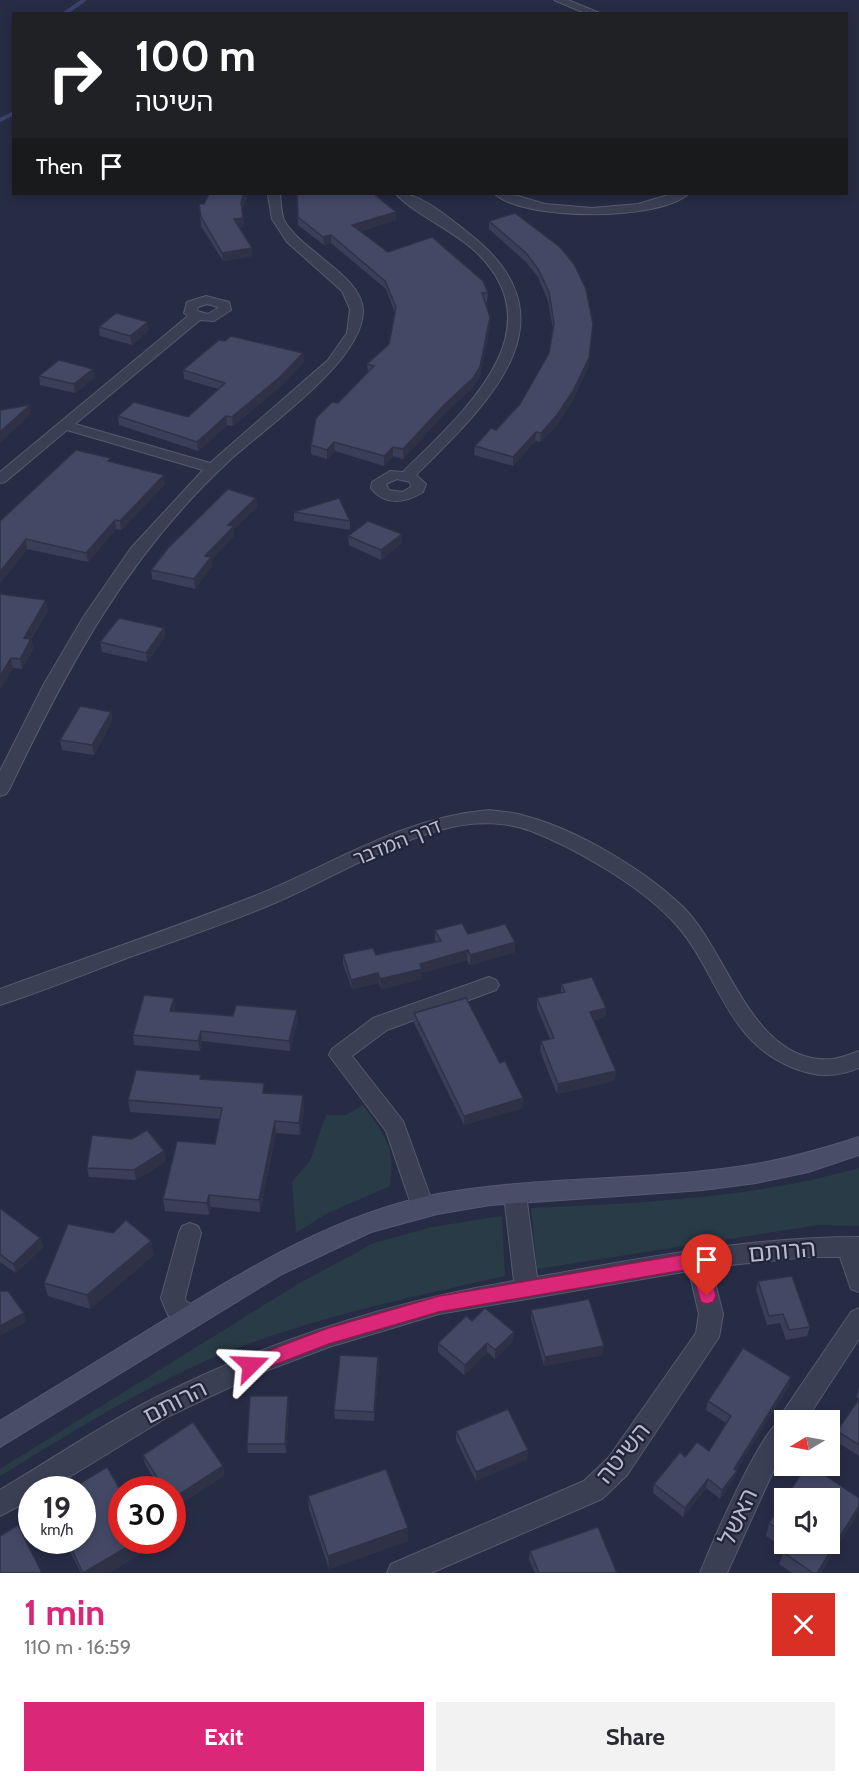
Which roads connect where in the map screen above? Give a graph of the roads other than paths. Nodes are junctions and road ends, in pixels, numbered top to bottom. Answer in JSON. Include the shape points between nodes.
{"nodes":[{"id":1,"x":559,"y":0,"type":"edge"},
{"id":2,"x":592,"y":12,"type":"edge"},
{"id":3,"x":274,"y":195,"type":"edge"},
{"id":4,"x":403,"y":195,"type":"edge"},
{"id":5,"x":504,"y":195,"type":"edge"},
{"id":6,"x":679,"y":195,"type":"edge"},
{"id":7,"x":196,"y":316,"type":"dead end"},
{"id":8,"x":64,"y":425,"type":"junction"},
{"id":9,"x":214,"y":469,"type":"junction"},
{"id":10,"x":408,"y":476,"type":"dead end"},
{"id":11,"x":0,"y":479,"type":"edge"},
{"id":12,"x":0,"y":790,"type":"edge"},
{"id":13,"x":489,"y":985,"type":"dead end"},
{"id":14,"x":0,"y":997,"type":"edge"},
{"id":15,"x":859,"y":1059,"type":"edge"},
{"id":16,"x":859,"y":1146,"type":"edge"},
{"id":17,"x":515,"y":1194,"type":"junction"},
{"id":18,"x":423,"y":1207,"type":"junction"},
{"id":19,"x":190,"y":1233,"type":"dead end"},
{"id":20,"x":854,"y":1247,"type":"edge"},
{"id":21,"x":698,"y":1260,"type":"junction"},
{"id":22,"x":859,"y":1282,"type":"edge"},
{"id":23,"x":526,"y":1289,"type":"junction"},
{"id":24,"x":191,"y":1316,"type":"junction"},
{"id":25,"x":859,"y":1319,"type":"edge"},
{"id":26,"x":799,"y":1410,"type":"edge"},
{"id":27,"x":1,"y":1434,"type":"edge"},
{"id":28,"x":774,"y":1447,"type":"edge"},
{"id":29,"x":0,"y":1504,"type":"edge"},
{"id":30,"x":400,"y":1573,"type":"edge"},
{"id":31,"x":713,"y":1573,"type":"edge"}],
"edges":[{"from":1,"to":2,"type":"street"},
{"from":3,"to":9,"type":"street","via":[[274,212],[282,230],[347,286],[356,307],[356,329],[333,363]]},
{"from":4,"to":10,"type":"street","via":[[487,256],[510,289],[516,324],[514,343],[495,381]]},
{"from":5,"to":6,"type":"street","via":[[539,206],[592,212],[646,206]]},
{"from":7,"to":8,"type":"street"},
{"from":8,"to":9,"type":"street"},
{"from":8,"to":11,"type":"street"},
{"from":9,"to":12,"type":"street","via":[[162,521],[109,589],[61,668]]},
{"from":13,"to":18,"type":"street","via":[[380,1024],[339,1055],[395,1127]]},
{"from":14,"to":15,"type":"street","name":"דרך המדבר","via":[[261,902],[409,834],[449,821],[490,817],[522,821],[554,833],[638,883],[677,912],[698,938],[735,1008],[769,1047],[798,1062],[826,1070]]},
{"from":16,"to":17,"type":"street","via":[[776,1171]]},
{"from":17,"to":18,"type":"street"},
{"from":17,"to":23,"type":"street"},
{"from":18,"to":24,"type":"street","via":[[342,1231],[285,1258]]},
{"from":19,"to":24,"type":"street","via":[[173,1298],[176,1308]]},
{"from":20,"to":21,"type":"street","name":"הרותם","via":[[806,1246]]},
{"from":20,"to":22,"type":"street"},
{"from":21,"to":23,"type":"street","name":"הרותם"},
{"from":21,"to":30,"type":"street","name":"השיטה","via":[[711,1314],[707,1336],[618,1466],[593,1490]]},
{"from":23,"to":29,"type":"street","name":"הרותם","via":[[439,1304],[328,1336],[251,1365],[160,1408]]},
{"from":24,"to":27,"type":"street"},
{"from":25,"to":26,"type":"street"},
{"from":28,"to":31,"type":"street","name":"האשל"}]}
